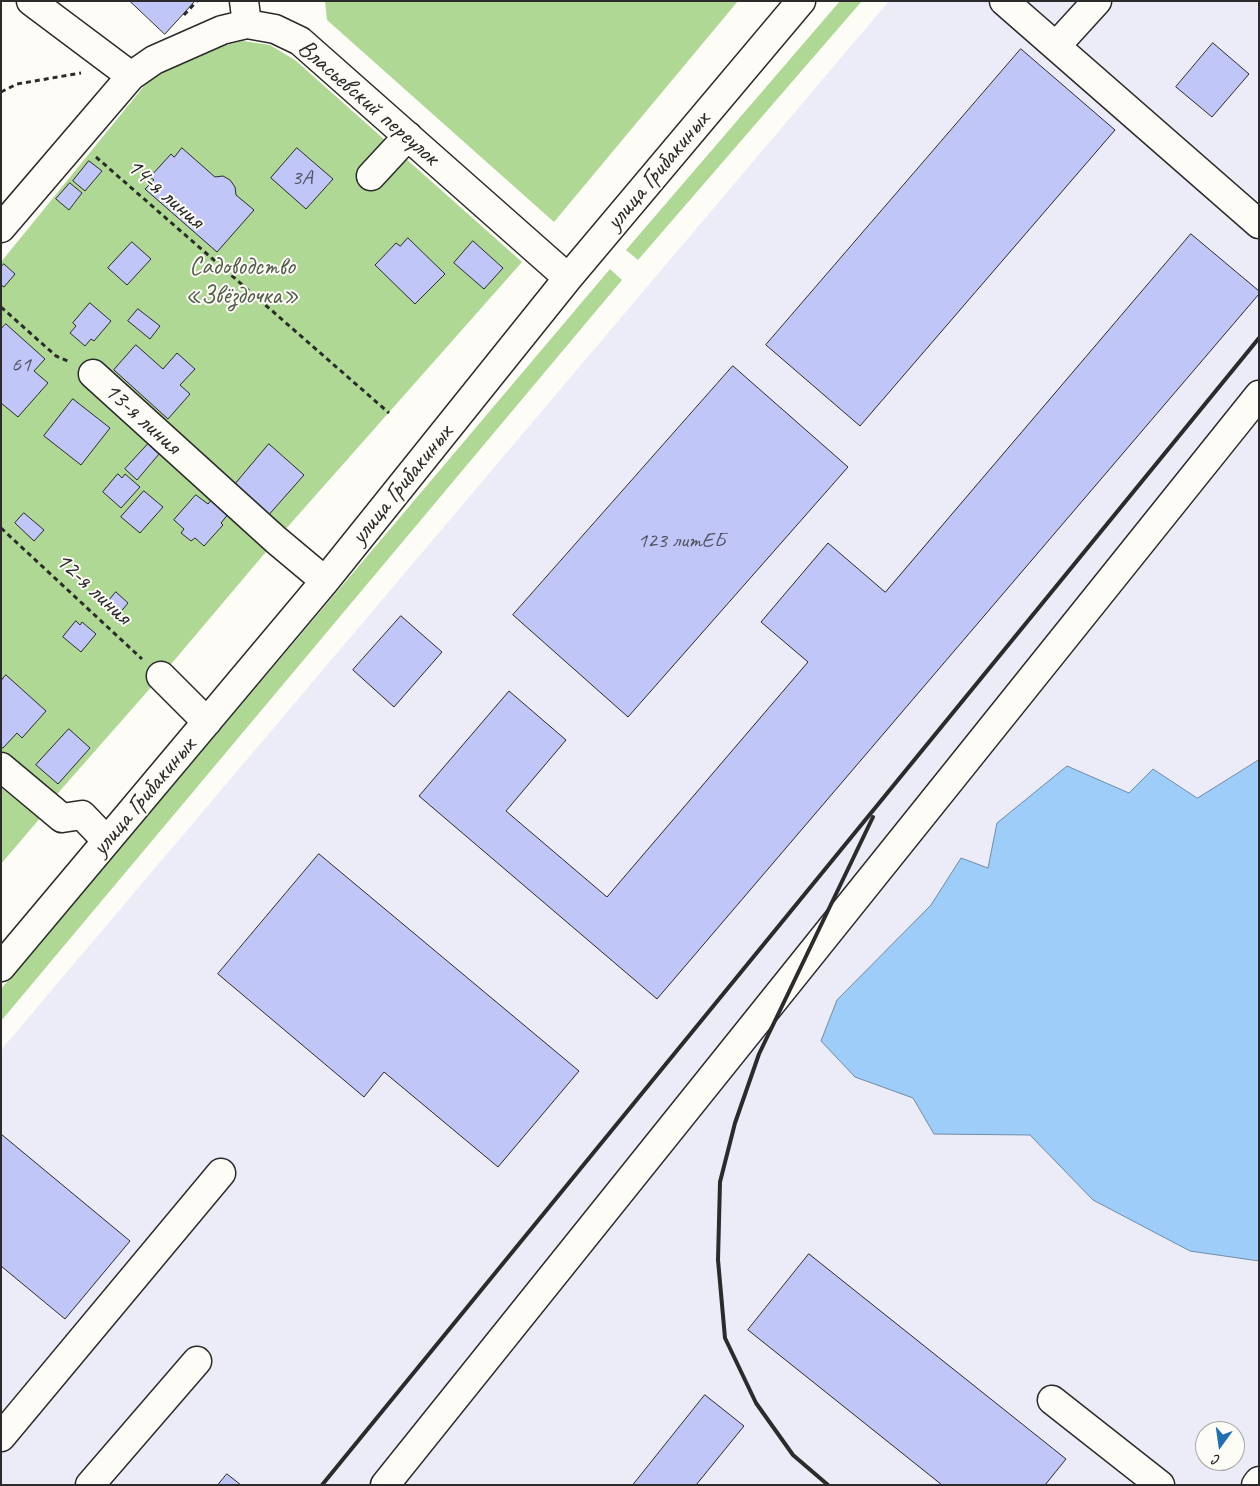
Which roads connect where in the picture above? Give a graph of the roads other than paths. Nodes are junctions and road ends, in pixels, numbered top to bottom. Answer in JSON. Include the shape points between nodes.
{"nodes":[{"id":1,"x":31,"y":1,"type":"edge"},
{"id":2,"x":801,"y":1,"type":"edge"},
{"id":3,"x":1004,"y":1,"type":"edge"},
{"id":4,"x":1097,"y":1,"type":"edge"},
{"id":5,"x":245,"y":13,"type":"edge"},
{"id":6,"x":1056,"y":46,"type":"junction"},
{"id":7,"x":131,"y":76,"type":"junction"},
{"id":8,"x":408,"y":136,"type":"junction"},
{"id":9,"x":371,"y":176,"type":"dead end"},
{"id":10,"x":1259,"y":224,"type":"edge"},
{"id":11,"x":1,"y":228,"type":"edge"},
{"id":12,"x":568,"y":278,"type":"junction"},
{"id":13,"x":93,"y":374,"type":"road end"},
{"id":14,"x":1259,"y":395,"type":"edge"},
{"id":15,"x":325,"y":581,"type":"junction"},
{"id":16,"x":161,"y":676,"type":"road end"},
{"id":17,"x":207,"y":722,"type":"junction"},
{"id":18,"x":1,"y":767,"type":"edge"},
{"id":19,"x":107,"y":841,"type":"junction"},
{"id":20,"x":1,"y":967,"type":"edge"},
{"id":21,"x":222,"y":1173,"type":"dead end"},
{"id":22,"x":197,"y":1361,"type":"dead end"},
{"id":23,"x":1052,"y":1400,"type":"dead end"},
{"id":24,"x":1,"y":1437,"type":"edge"},
{"id":25,"x":1259,"y":1481,"type":"edge"},
{"id":26,"x":90,"y":1485,"type":"edge"},
{"id":27,"x":385,"y":1485,"type":"edge"},
{"id":28,"x":1160,"y":1485,"type":"edge"},
{"id":29,"x":1256,"y":1485,"type":"edge"}],
"edges":[{"from":1,"to":7,"type":"street"},
{"from":2,"to":12,"type":"street","name":"улица Грибакиных"},
{"from":3,"to":6,"type":"street"},
{"from":4,"to":6,"type":"street"},
{"from":5,"to":7,"type":"street","name":"Власьевский переулок","via":[[222,30],[154,60]]},
{"from":5,"to":8,"type":"street","name":"Власьевский переулок","via":[[300,41]]},
{"from":6,"to":10,"type":"street"},
{"from":7,"to":11,"type":"street","name":"Власьевский переулок"},
{"from":8,"to":9,"type":"street"},
{"from":8,"to":12,"type":"street","name":"Власьевский переулок"},
{"from":12,"to":15,"type":"street","name":"улица Грибакиных"},
{"from":13,"to":15,"type":"street","name":"13-я линия"},
{"from":14,"to":27,"type":"street"},
{"from":15,"to":17,"type":"street","name":"улица Грибакиных"},
{"from":16,"to":17,"type":"street"},
{"from":17,"to":19,"type":"street","name":"улица Грибакиных"},
{"from":18,"to":19,"type":"street","via":[[62,818],[82,814]]},
{"from":19,"to":20,"type":"street","name":"улица Грибакиных"},
{"from":21,"to":24,"type":"street"},
{"from":22,"to":26,"type":"street"},
{"from":23,"to":28,"type":"street"},
{"from":25,"to":29,"type":"street"}]}
